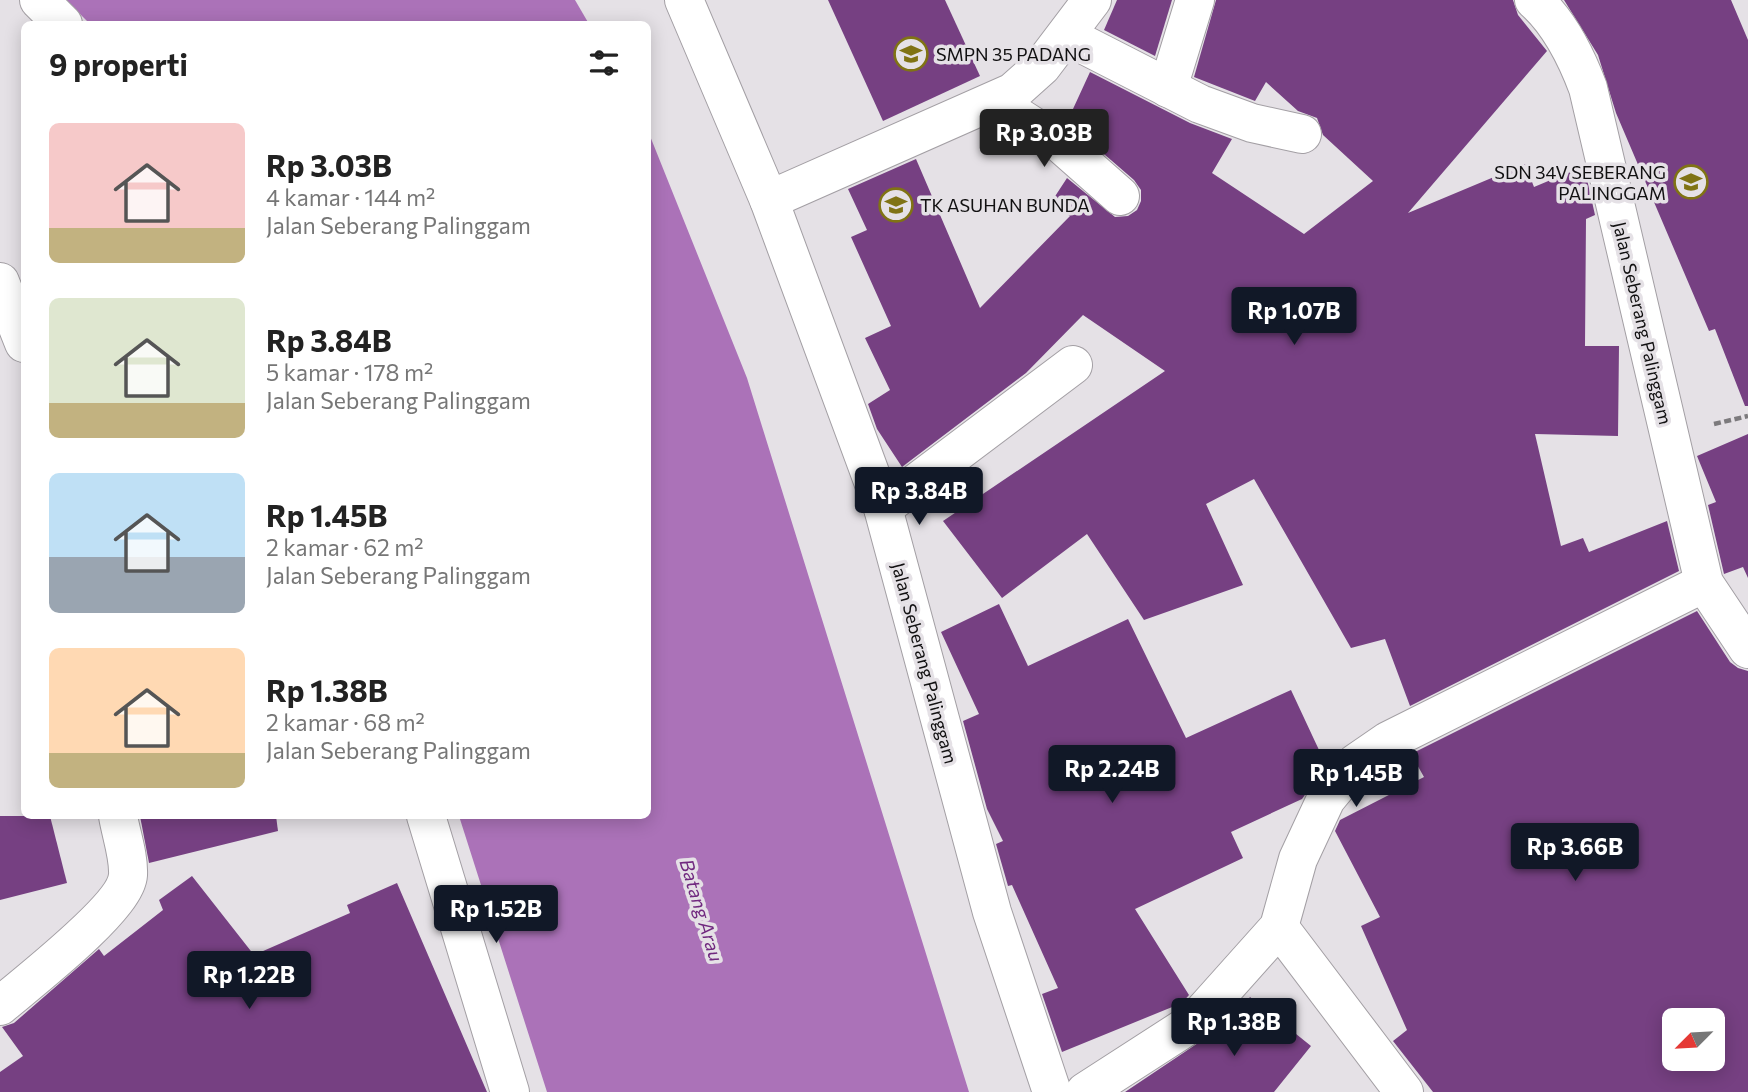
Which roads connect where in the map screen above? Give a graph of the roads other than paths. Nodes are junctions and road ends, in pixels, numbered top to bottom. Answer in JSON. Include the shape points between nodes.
{"nodes":[{"id":1,"x":39,"y":0,"type":"edge"},
{"id":2,"x":684,"y":0,"type":"edge"},
{"id":3,"x":1092,"y":0,"type":"edge"},
{"id":4,"x":1195,"y":0,"type":"edge"},
{"id":5,"x":1534,"y":0,"type":"edge"},
{"id":6,"x":60,"y":21,"type":"edge"},
{"id":7,"x":1067,"y":36,"type":"junction"},
{"id":8,"x":1168,"y":88,"type":"junction"},
{"id":9,"x":995,"y":102,"type":"junction"},
{"id":10,"x":1302,"y":134,"type":"dead end"},
{"id":11,"x":1119,"y":195,"type":"dead end"},
{"id":12,"x":769,"y":200,"type":"junction"},
{"id":13,"x":0,"y":282,"type":"edge"},
{"id":14,"x":21,"y":335,"type":"edge"},
{"id":15,"x":1073,"y":365,"type":"dead end"},
{"id":16,"x":883,"y":509,"type":"junction"},
{"id":17,"x":1704,"y":583,"type":"junction"},
{"id":18,"x":1748,"y":649,"type":"edge"},
{"id":19,"x":118,"y":819,"type":"edge"},
{"id":20,"x":427,"y":819,"type":"edge"},
{"id":21,"x":1279,"y":927,"type":"junction"},
{"id":22,"x":0,"y":1006,"type":"edge"},
{"id":23,"x":510,"y":1092,"type":"edge"},
{"id":24,"x":1052,"y":1092,"type":"edge"},
{"id":25,"x":1085,"y":1092,"type":"edge"},
{"id":26,"x":1404,"y":1092,"type":"edge"}],
"edges":[{"from":1,"to":6,"type":"street"},
{"from":2,"to":12,"type":"street","name":"Jalan Seberang Palinggam"},
{"from":3,"to":7,"type":"street"},
{"from":4,"to":8,"type":"street"},
{"from":5,"to":17,"type":"street","name":"Jalan Seberang Palinggam","via":[[1563,36],[1588,88]]},
{"from":7,"to":8,"type":"street"},
{"from":7,"to":9,"type":"street","via":[[1026,82]]},
{"from":8,"to":10,"type":"street","via":[[1226,115]]},
{"from":9,"to":11,"type":"street","via":[[1060,144]]},
{"from":9,"to":12,"type":"street"},
{"from":12,"to":16,"type":"street","name":"Jalan Seberang Palinggam"},
{"from":13,"to":14,"type":"street"},
{"from":15,"to":16,"type":"street"},
{"from":16,"to":24,"type":"street","name":"Jalan Seberang Palinggam","via":[[992,912]]},
{"from":17,"to":18,"type":"street","name":"Jalan Seberang Palinggam"},
{"from":17,"to":21,"type":"street","via":[[1388,741],[1356,763],[1316,819],[1298,859]]},
{"from":19,"to":22,"type":"street","via":[[128,876],[119,897]]},
{"from":20,"to":23,"type":"street"},
{"from":21,"to":25,"type":"street","via":[[1195,1021]]},
{"from":21,"to":26,"type":"street"}]}
